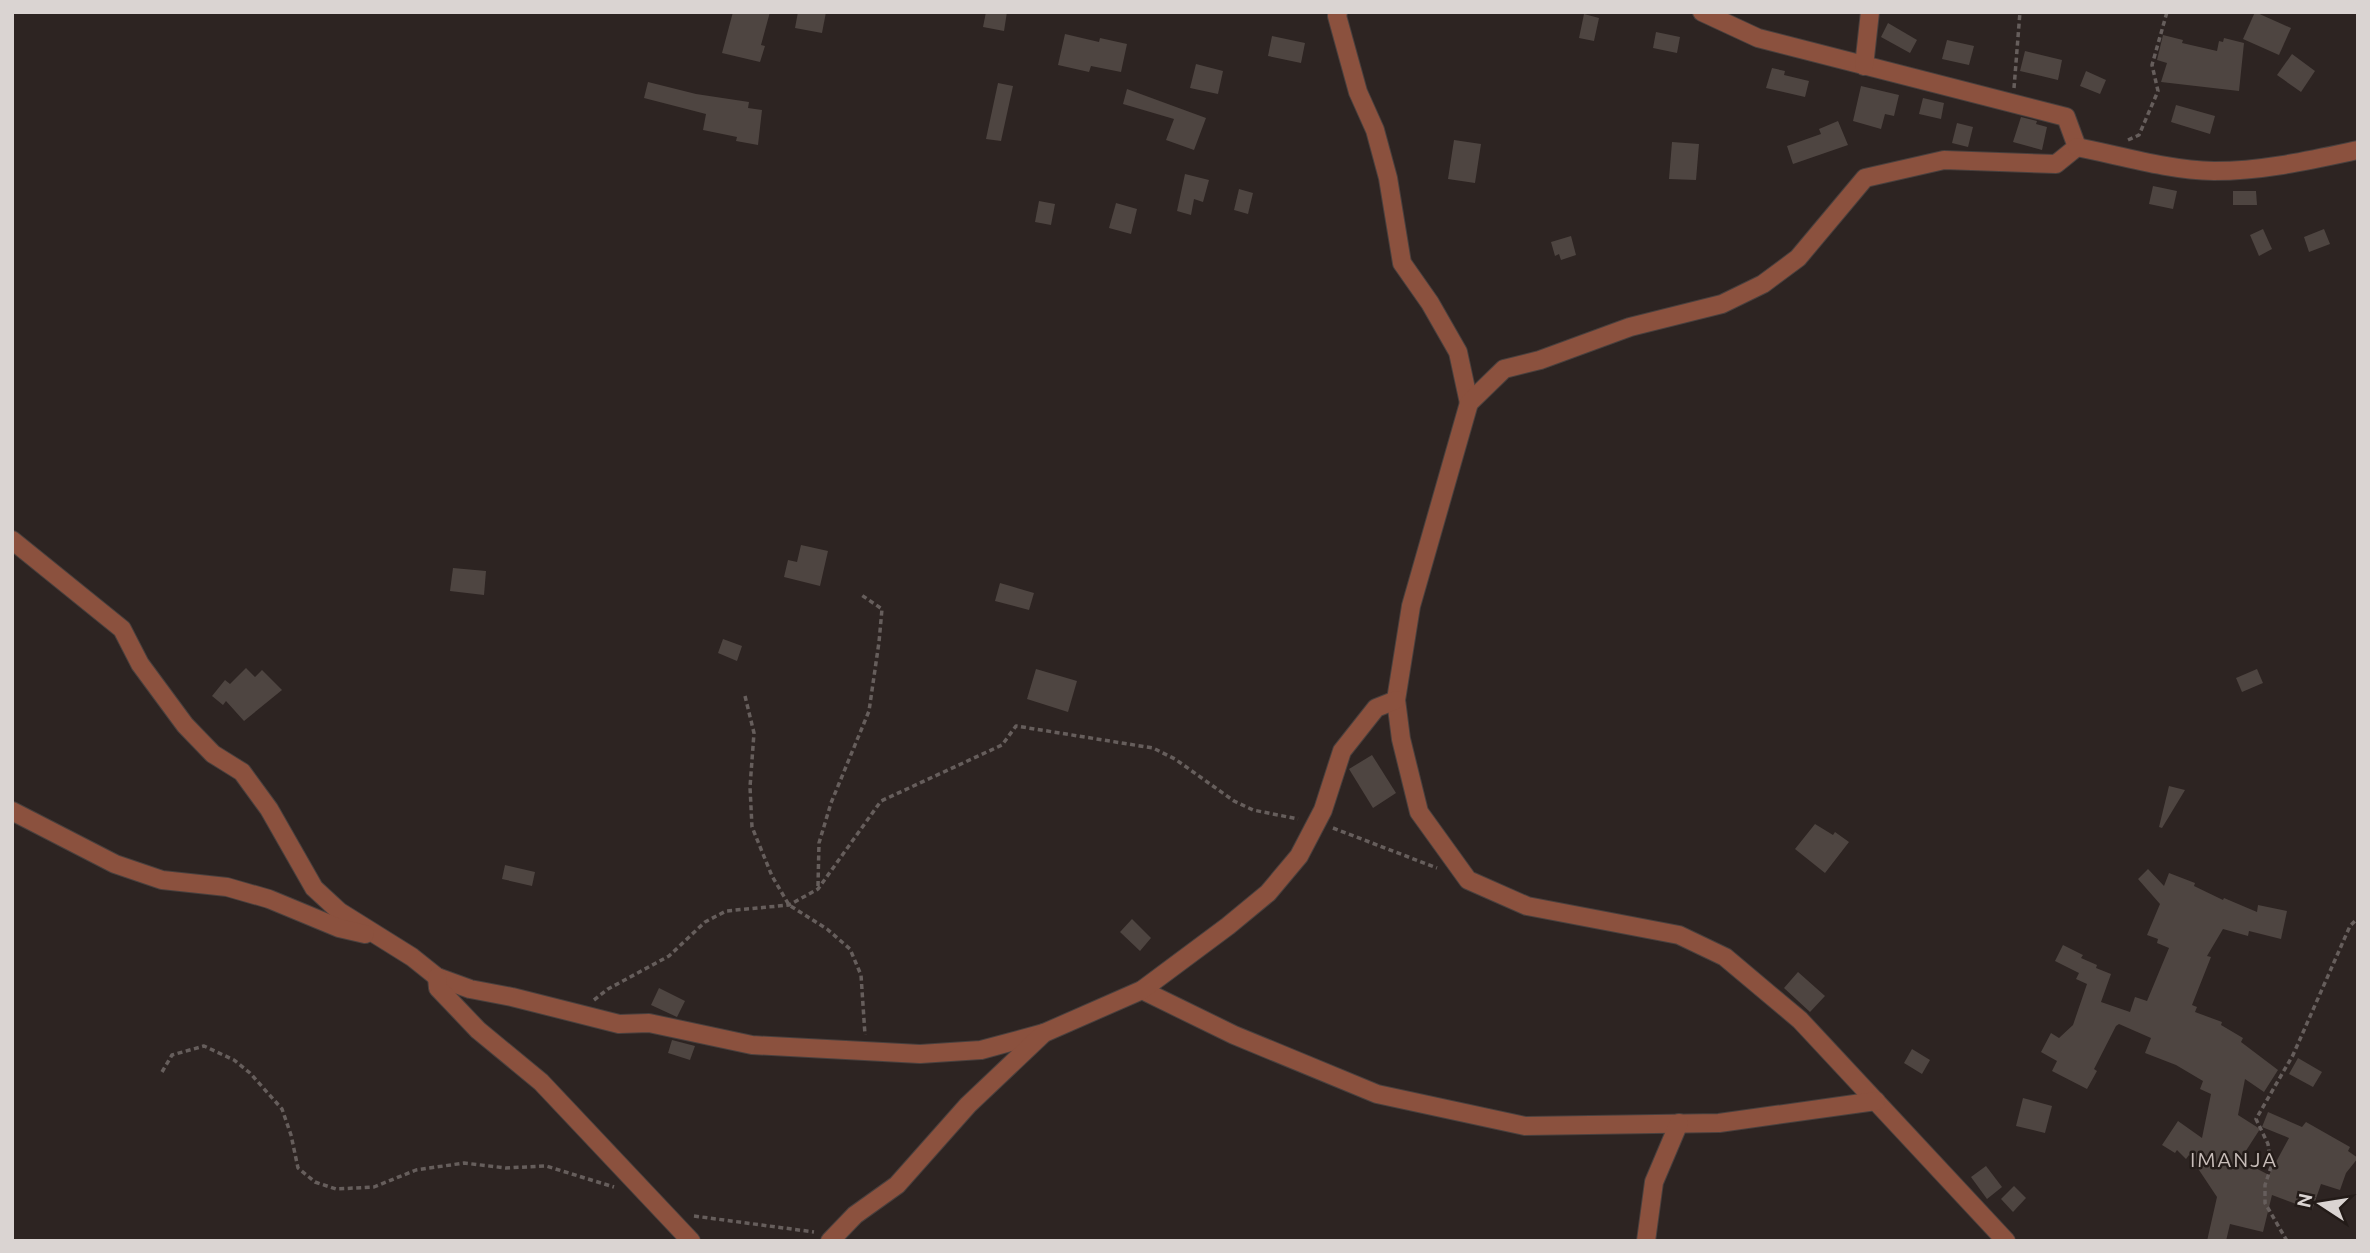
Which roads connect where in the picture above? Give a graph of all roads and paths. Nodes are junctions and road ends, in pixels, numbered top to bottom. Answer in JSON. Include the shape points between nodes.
{"nodes":[{"id":1,"x":1338,"y":12,"type":"edge"},
{"id":2,"x":1702,"y":12,"type":"edge"},
{"id":3,"x":1870,"y":12,"type":"edge"},
{"id":4,"x":2020,"y":12,"type":"edge"},
{"id":5,"x":2167,"y":12,"type":"edge"},
{"id":6,"x":1864,"y":66,"type":"junction"},
{"id":7,"x":2013,"y":104,"type":"junction"},
{"id":8,"x":2124,"y":141,"type":"dead end"},
{"id":9,"x":2077,"y":147,"type":"junction"},
{"id":10,"x":2358,"y":150,"type":"edge"},
{"id":11,"x":1469,"y":403,"type":"junction"},
{"id":12,"x":12,"y":540,"type":"edge"},
{"id":13,"x":860,"y":594,"type":"dead end"},
{"id":14,"x":745,"y":696,"type":"dead end"},
{"id":15,"x":1396,"y":700,"type":"junction"},
{"id":16,"x":12,"y":811,"type":"edge"},
{"id":17,"x":1316,"y":822,"type":"junction"},
{"id":18,"x":1468,"y":880,"type":"junction"},
{"id":19,"x":818,"y":888,"type":"junction"},
{"id":20,"x":789,"y":905,"type":"junction"},
{"id":21,"x":2358,"y":918,"type":"edge"},
{"id":22,"x":382,"y":939,"type":"junction"},
{"id":23,"x":437,"y":977,"type":"junction"},
{"id":24,"x":1142,"y":990,"type":"junction"},
{"id":25,"x":578,"y":1014,"type":"junction"},
{"id":26,"x":1044,"y":1033,"type":"junction"},
{"id":27,"x":868,"y":1051,"type":"junction"},
{"id":28,"x":162,"y":1072,"type":"dead end"},
{"id":29,"x":1876,"y":1101,"type":"junction"},
{"id":30,"x":1679,"y":1123,"type":"junction"},
{"id":31,"x":622,"y":1190,"type":"dead end"},
{"id":32,"x":657,"y":1204,"type":"junction"},
{"id":33,"x":844,"y":1227,"type":"junction"},
{"id":34,"x":691,"y":1241,"type":"edge"},
{"id":35,"x":830,"y":1241,"type":"edge"},
{"id":36,"x":1646,"y":1241,"type":"edge"},
{"id":37,"x":2006,"y":1241,"type":"edge"},
{"id":38,"x":2287,"y":1241,"type":"edge"}],
"edges":[{"from":1,"to":11,"type":"street","via":[[1358,92],[1375,130],[1388,178],[1402,263],[1458,352]]},
{"from":2,"to":6,"type":"street","via":[[1758,38]]},
{"from":3,"to":6,"type":"street"},
{"from":4,"to":7,"type":"path"},
{"from":5,"to":8,"type":"path","via":[[2152,65],[2158,92],[2139,135]]},
{"from":6,"to":7,"type":"street"},
{"from":7,"to":9,"type":"street","via":[[2066,117]]},
{"from":9,"to":10,"type":"street","via":[[2214,171],[2281,166]]},
{"from":9,"to":11,"type":"street","via":[[2056,164],[1944,160],[1865,178],[1798,258],[1763,284],[1722,304],[1630,327],[1504,369]]},
{"from":11,"to":15,"type":"street","via":[[1411,606]]},
{"from":12,"to":22,"type":"street","via":[[122,629],[140,664],[185,725],[214,754],[242,772],[314,888],[340,912]]},
{"from":13,"to":19,"type":"path","via":[[882,609],[879,642],[869,711],[819,843]]},
{"from":14,"to":20,"type":"path","via":[[754,733],[752,827]]},
{"from":15,"to":17,"type":"street","via":[[1376,708],[1342,751]]},
{"from":15,"to":18,"type":"street","via":[[1419,812]]},
{"from":16,"to":22,"type":"street","via":[[116,864],[162,880],[227,887]]},
{"from":17,"to":18,"type":"path"},
{"from":17,"to":19,"type":"path","via":[[1253,810],[1153,748],[1016,726],[1002,745],[881,801]]},
{"from":17,"to":24,"type":"street","via":[[1299,856],[1268,893]]},
{"from":18,"to":29,"type":"street","via":[[1527,906],[1679,935],[1725,957],[1800,1020]]},
{"from":19,"to":20,"type":"path"},
{"from":20,"to":25,"type":"path","via":[[726,911],[705,922],[668,956],[608,989]]},
{"from":20,"to":27,"type":"path","via":[[850,950],[861,975]]},
{"from":21,"to":38,"type":"path","via":[[2350,926],[2293,1055],[2256,1119],[2268,1144],[2271,1167],[2265,1203]]},
{"from":22,"to":23,"type":"street"},
{"from":23,"to":25,"type":"street"},
{"from":23,"to":32,"type":"street","via":[[438,988],[478,1030],[541,1083]]},
{"from":24,"to":26,"type":"street"},
{"from":24,"to":30,"type":"street","via":[[1234,1035],[1377,1094],[1525,1126]]},
{"from":25,"to":27,"type":"street","via":[[619,1024],[649,1023],[752,1045]]},
{"from":26,"to":27,"type":"street","via":[[981,1050]]},
{"from":26,"to":33,"type":"street","via":[[968,1105],[897,1185]]},
{"from":28,"to":31,"type":"path","via":[[172,1055],[204,1046],[233,1060],[282,1109],[298,1168],[315,1182],[336,1189],[374,1187],[416,1170],[464,1163],[546,1166]]},
{"from":29,"to":30,"type":"street","via":[[1719,1123]]},
{"from":29,"to":37,"type":"street"},
{"from":30,"to":36,"type":"street","via":[[1654,1182]]},
{"from":32,"to":33,"type":"path","via":[[695,1217],[811,1233]]},
{"from":32,"to":34,"type":"street"},
{"from":33,"to":35,"type":"street"}]}
